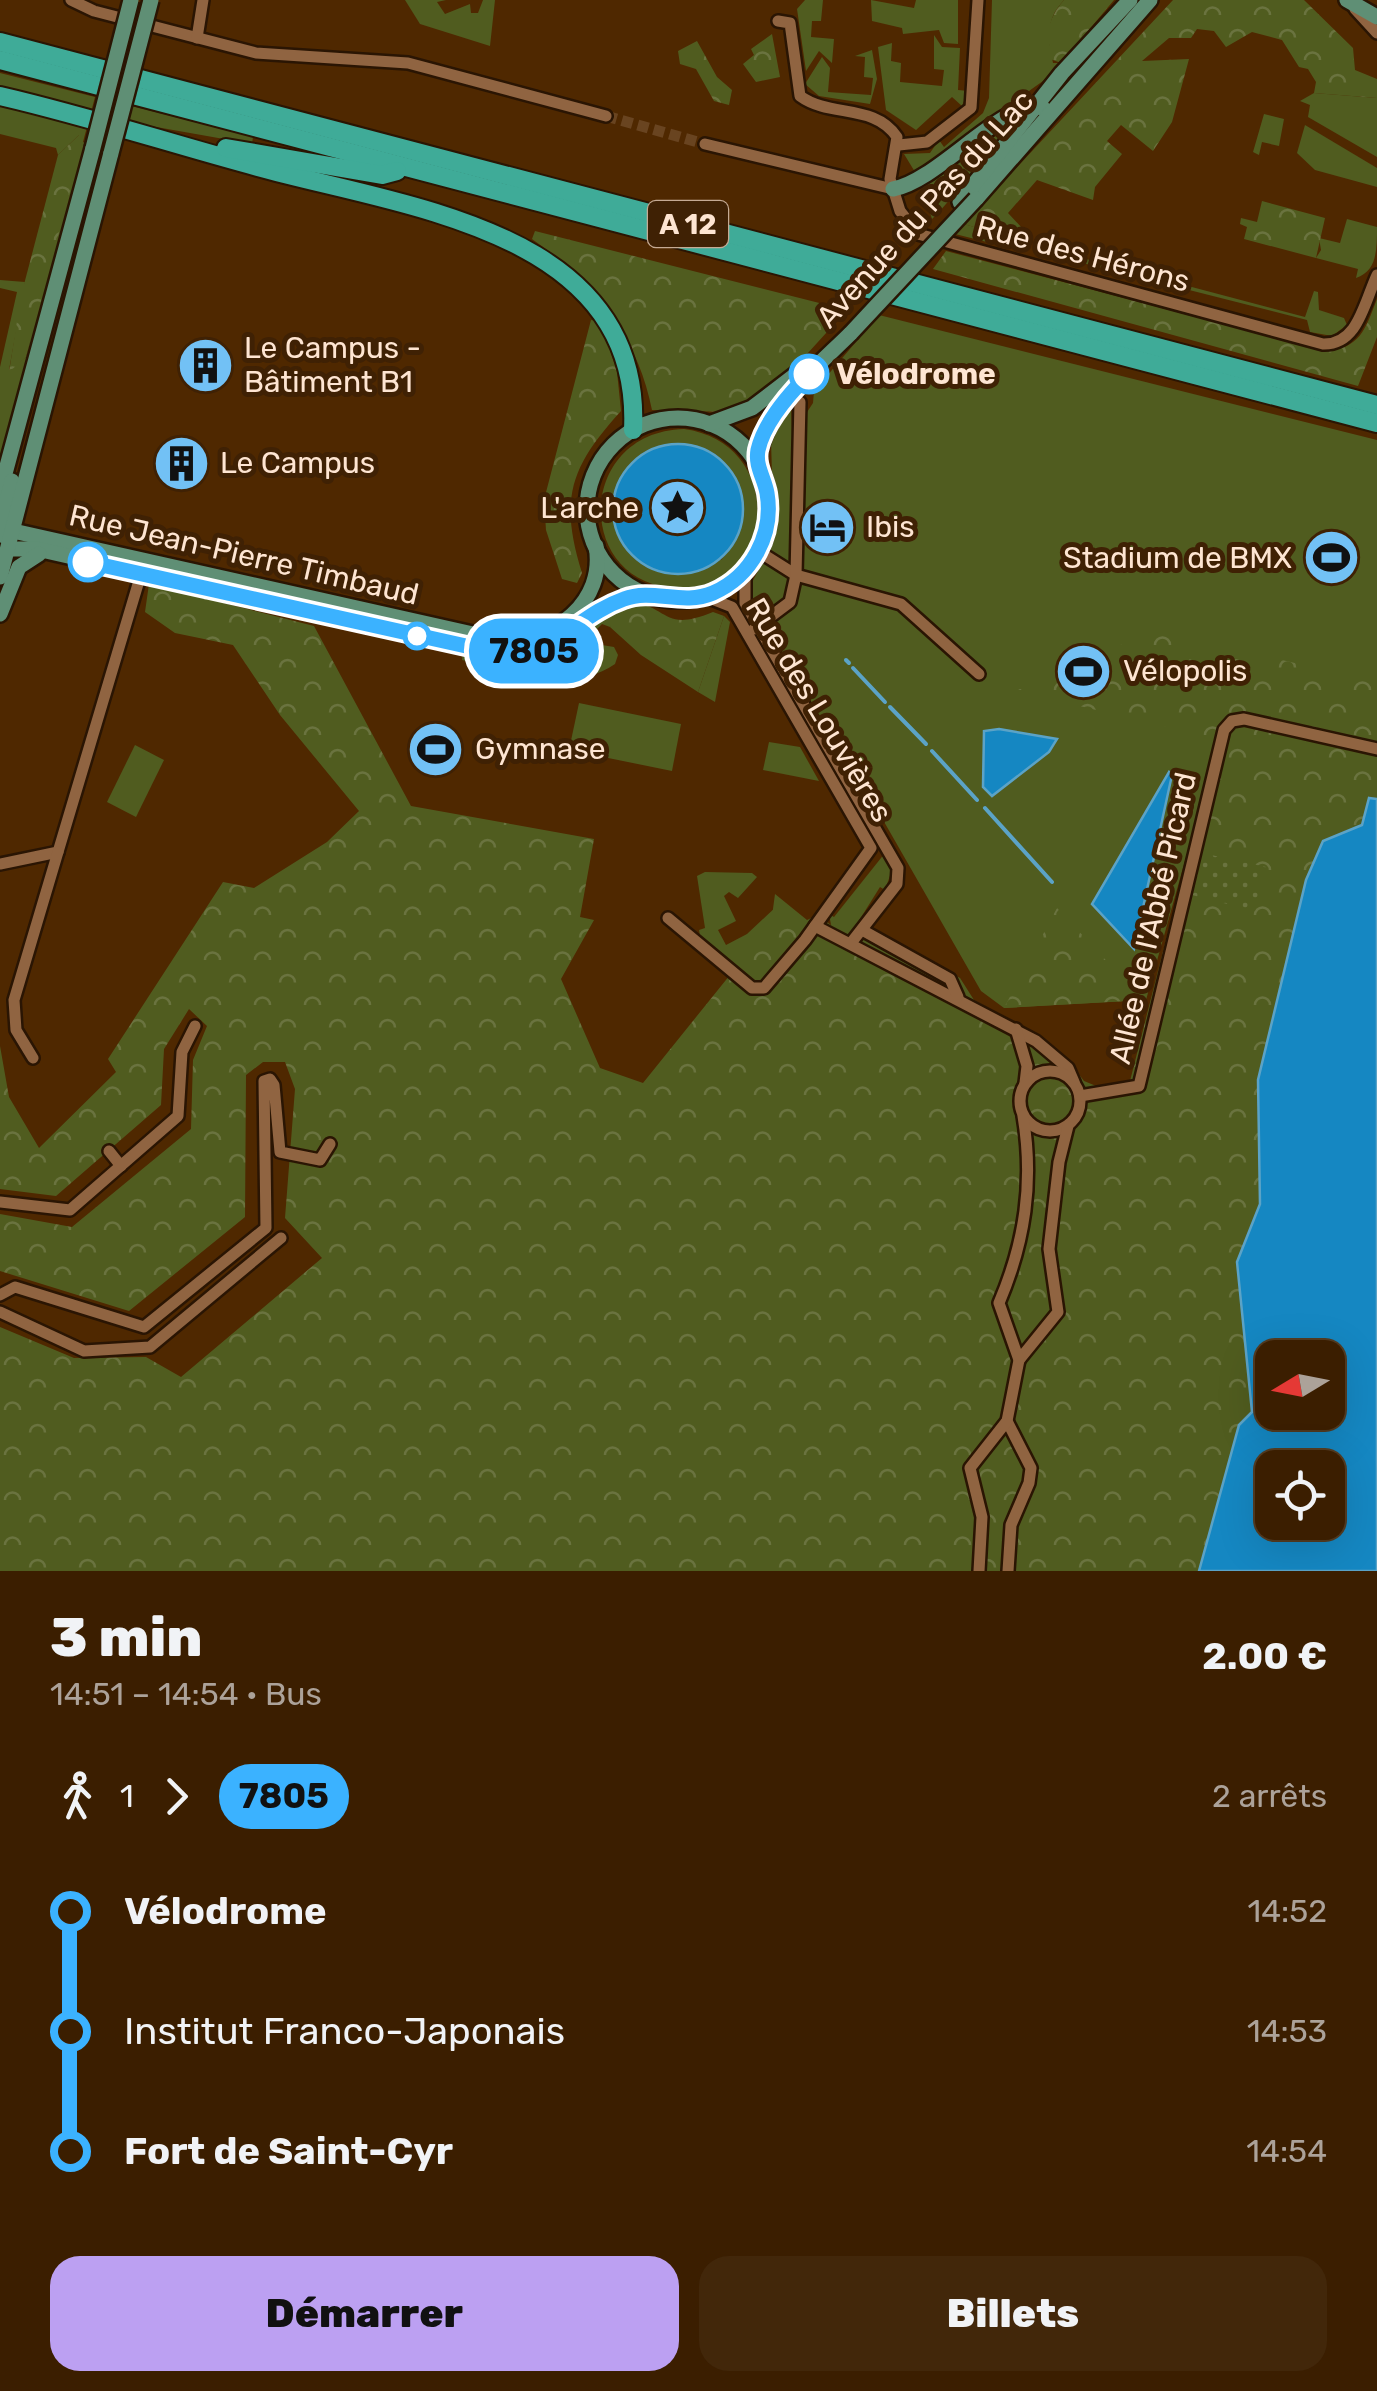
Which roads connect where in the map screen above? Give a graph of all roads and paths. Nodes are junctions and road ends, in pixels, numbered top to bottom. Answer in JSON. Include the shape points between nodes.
{"nodes":[{"id":1,"x":71,"y":0,"type":"edge"},
{"id":2,"x":131,"y":0,"type":"edge"},
{"id":3,"x":151,"y":0,"type":"edge"},
{"id":4,"x":203,"y":0,"type":"edge"},
{"id":5,"x":978,"y":0,"type":"edge"},
{"id":6,"x":1130,"y":0,"type":"edge"},
{"id":7,"x":1150,"y":0,"type":"edge"},
{"id":8,"x":1348,"y":1,"type":"edge"},
{"id":9,"x":1377,"y":17,"type":"edge"},
{"id":10,"x":778,"y":21,"type":"dead end"},
{"id":11,"x":1377,"y":34,"type":"edge"},
{"id":12,"x":196,"y":38,"type":"junction"},
{"id":13,"x":0,"y":42,"type":"edge"},
{"id":14,"x":0,"y":60,"type":"edge"},
{"id":15,"x":0,"y":96,"type":"edge"},
{"id":16,"x":1045,"y":110,"type":"junction"},
{"id":17,"x":606,"y":116,"type":"tunnel mouth"},
{"id":18,"x":705,"y":144,"type":"tunnel mouth"},
{"id":19,"x":183,"y":145,"type":"junction"},
{"id":20,"x":899,"y":145,"type":"junction"},
{"id":21,"x":407,"y":169,"type":"junction"},
{"id":22,"x":893,"y":189,"type":"junction"},
{"id":23,"x":1377,"y":275,"type":"edge"},
{"id":24,"x":846,"y":331,"type":"junction"},
{"id":25,"x":800,"y":402,"type":"dead end"},
{"id":26,"x":1377,"y":405,"type":"edge"},
{"id":27,"x":709,"y":424,"type":"junction"},
{"id":28,"x":1377,"y":424,"type":"edge"},
{"id":29,"x":633,"y":430,"type":"junction"},
{"id":30,"x":16,"y":434,"type":"junction"},
{"id":31,"x":757,"y":465,"type":"junction"},
{"id":32,"x":0,"y":492,"type":"edge"},
{"id":33,"x":5,"y":529,"type":"edge"},
{"id":34,"x":596,"y":546,"type":"junction"},
{"id":35,"x":5,"y":548,"type":"edge"},
{"id":36,"x":758,"y":550,"type":"junction"},
{"id":37,"x":58,"y":554,"type":"junction"},
{"id":38,"x":745,"y":570,"type":"junction"},
{"id":39,"x":141,"y":574,"type":"junction"},
{"id":40,"x":796,"y":575,"type":"junction"},
{"id":41,"x":0,"y":577,"type":"edge"},
{"id":42,"x":647,"y":594,"type":"junction"},
{"id":43,"x":704,"y":596,"type":"junction"},
{"id":44,"x":0,"y":614,"type":"edge"},
{"id":45,"x":753,"y":630,"type":"junction"},
{"id":46,"x":978,"y":674,"type":"dead end"},
{"id":47,"x":1377,"y":749,"type":"edge"},
{"id":48,"x":58,"y":852,"type":"junction"},
{"id":49,"x":0,"y":864,"type":"edge"},
{"id":50,"x":668,"y":918,"type":"dead end"},
{"id":51,"x":815,"y":926,"type":"junction"},
{"id":52,"x":862,"y":930,"type":"junction"},
{"id":53,"x":851,"y":943,"type":"junction"},
{"id":54,"x":923,"y":962,"type":"junction"},
{"id":55,"x":914,"y":980,"type":"junction"},
{"id":56,"x":958,"y":997,"type":"junction"},
{"id":57,"x":195,"y":1026,"type":"dead end"},
{"id":58,"x":1016,"y":1029,"type":"junction"},
{"id":59,"x":33,"y":1058,"type":"dead end"},
{"id":60,"x":1074,"y":1082,"type":"junction"},
{"id":61,"x":1025,"y":1084,"type":"junction"},
{"id":62,"x":1080,"y":1096,"type":"junction"},
{"id":63,"x":1024,"y":1116,"type":"junction"},
{"id":64,"x":1068,"y":1126,"type":"junction"},
{"id":65,"x":330,"y":1144,"type":"dead end"},
{"id":66,"x":109,"y":1151,"type":"dead end"},
{"id":67,"x":121,"y":1166,"type":"junction"},
{"id":68,"x":0,"y":1202,"type":"edge"},
{"id":69,"x":281,"y":1238,"type":"dead end"},
{"id":70,"x":0,"y":1295,"type":"edge"},
{"id":71,"x":0,"y":1312,"type":"edge"},
{"id":72,"x":1019,"y":1360,"type":"junction"},
{"id":73,"x":1007,"y":1421,"type":"junction"},
{"id":74,"x":979,"y":1571,"type":"edge"},
{"id":75,"x":1008,"y":1571,"type":"edge"}],
"edges":[{"from":1,"to":12,"type":"street"},
{"from":2,"to":30,"type":"main road","bridge":true},
{"from":3,"to":33,"type":"main road","bridge":true},
{"from":4,"to":12,"type":"street"},
{"from":5,"to":20,"type":"street","via":[[971,108],[927,142]]},
{"from":6,"to":16,"type":"main road","name":"Avenue du Pas du Lac","via":[[1062,73]]},
{"from":7,"to":16,"type":"main road","name":"Avenue du Pas du Lac"},
{"from":8,"to":9,"type":"main road"},
{"from":8,"to":11,"type":"street"},
{"from":10,"to":20,"type":"street","via":[[790,23],[800,96],[810,104],[874,116],[891,128]]},
{"from":12,"to":17,"type":"street","via":[[256,53],[408,63]]},
{"from":13,"to":26,"type":"highway","number":"A 12"},
{"from":14,"to":21,"type":"highway","number":"A 12"},
{"from":15,"to":19,"type":"highway"},
{"from":16,"to":22,"type":"main road","via":[[1021,108],[917,183]]},
{"from":16,"to":24,"type":"main road","name":"Avenue du Pas du Lac","bridge":true},
{"from":18,"to":22,"type":"street"},
{"from":19,"to":21,"type":"highway","via":[[382,175]]},
{"from":19,"to":29,"type":"highway","via":[[430,209],[539,258],[585,296],[614,334],[634,394]]},
{"from":20,"to":22,"type":"street"},
{"from":21,"to":28,"type":"highway","number":"A 12"},
{"from":22,"to":23,"type":"street","name":"Rue des Hérons","via":[[918,234],[1322,344],[1348,338]]},
{"from":24,"to":27,"type":"main road","name":"Avenue du Pas du Lac","via":[[766,398]]},
{"from":24,"to":31,"type":"main road","name":"Avenue du Pas du Lac","via":[[762,438]]},
{"from":25,"to":40,"type":"street"},
{"from":27,"to":29,"type":"main road","via":[[672,418]]},
{"from":27,"to":31,"type":"main road","via":[[734,438]]},
{"from":29,"to":34,"type":"main road","via":[[606,454],[592,481],[588,516]]},
{"from":30,"to":32,"type":"main road"},
{"from":30,"to":33,"type":"main road","via":[[20,446]]},
{"from":31,"to":36,"type":"main road","via":[[768,504]]},
{"from":33,"to":34,"type":"main road","name":"Rue Jean-Pierre Timbaud","via":[[504,641],[539,637],[575,612],[594,581]]},
{"from":33,"to":35,"type":"main road"},
{"from":34,"to":42,"type":"main road","via":[[616,575]]},
{"from":35,"to":37,"type":"main road","name":"Rue Jean-Pierre Timbaud"},
{"from":35,"to":41,"type":"main road"},
{"from":36,"to":38,"type":"main road"},
{"from":36,"to":40,"type":"street"},
{"from":37,"to":39,"type":"main road","name":"Rue Jean-Pierre Timbaud"},
{"from":37,"to":44,"type":"main road","via":[[24,560]]},
{"from":38,"to":43,"type":"main road"},
{"from":38,"to":45,"type":"street","name":"Rue des Louvières"},
{"from":39,"to":42,"type":"main road","name":"Rue Jean-Pierre Timbaud","via":[[502,654],[546,647],[607,606]]},
{"from":39,"to":48,"type":"street"},
{"from":40,"to":45,"type":"street","via":[[790,602]]},
{"from":40,"to":46,"type":"street","via":[[901,604]]},
{"from":42,"to":43,"type":"main road","via":[[672,600]]},
{"from":43,"to":45,"type":"street","name":"Rue des Louvières","via":[[729,604]]},
{"from":45,"to":51,"type":"street","name":"Rue des Louvières","via":[[870,840],[868,855]]},
{"from":45,"to":52,"type":"street","name":"Rue des Louvières","via":[[898,868],[897,884]]},
{"from":47,"to":62,"type":"street","name":"Allée de l'Abbé Picard","via":[[1244,719],[1224,730],[1138,1086]]},
{"from":48,"to":49,"type":"street"},
{"from":48,"to":59,"type":"street","via":[[14,1000],[16,1030]]},
{"from":50,"to":51,"type":"street","via":[[752,988],[774,979]]},
{"from":51,"to":53,"type":"street","via":[[841,944]]},
{"from":52,"to":53,"type":"street","name":"Rue des Louvières"},
{"from":52,"to":54,"type":"street"},
{"from":53,"to":55,"type":"street"},
{"from":54,"to":55,"type":"street","via":[[926,975]]},
{"from":54,"to":56,"type":"street","via":[[950,979]]},
{"from":55,"to":56,"type":"street"},
{"from":56,"to":58,"type":"street"},
{"from":57,"to":67,"type":"street","via":[[182,1052],[178,1116]]},
{"from":58,"to":60,"type":"street","via":[[1053,1052]]},
{"from":58,"to":61,"type":"street","via":[[1028,1066]]},
{"from":60,"to":61,"type":"street","via":[[1049,1070]]},
{"from":60,"to":62,"type":"street"},
{"from":61,"to":63,"type":"street"},
{"from":62,"to":64,"type":"street"},
{"from":63,"to":64,"type":"street","via":[[1039,1130]]},
{"from":63,"to":72,"type":"street","via":[[1030,1156],[1022,1246],[998,1303]]},
{"from":64,"to":72,"type":"street","via":[[1048,1248],[1058,1312]]},
{"from":65,"to":70,"type":"street","via":[[320,1160],[280,1152],[274,1085],[264,1081],[266,1228],[144,1327],[15,1287]]},
{"from":66,"to":67,"type":"street"},
{"from":67,"to":68,"type":"street","via":[[70,1210]]},
{"from":69,"to":71,"type":"street","via":[[150,1347],[84,1351]]},
{"from":72,"to":73,"type":"street"},
{"from":73,"to":74,"type":"street","via":[[970,1468],[982,1518]]},
{"from":73,"to":75,"type":"street","via":[[1030,1468],[1011,1525]]}]}
